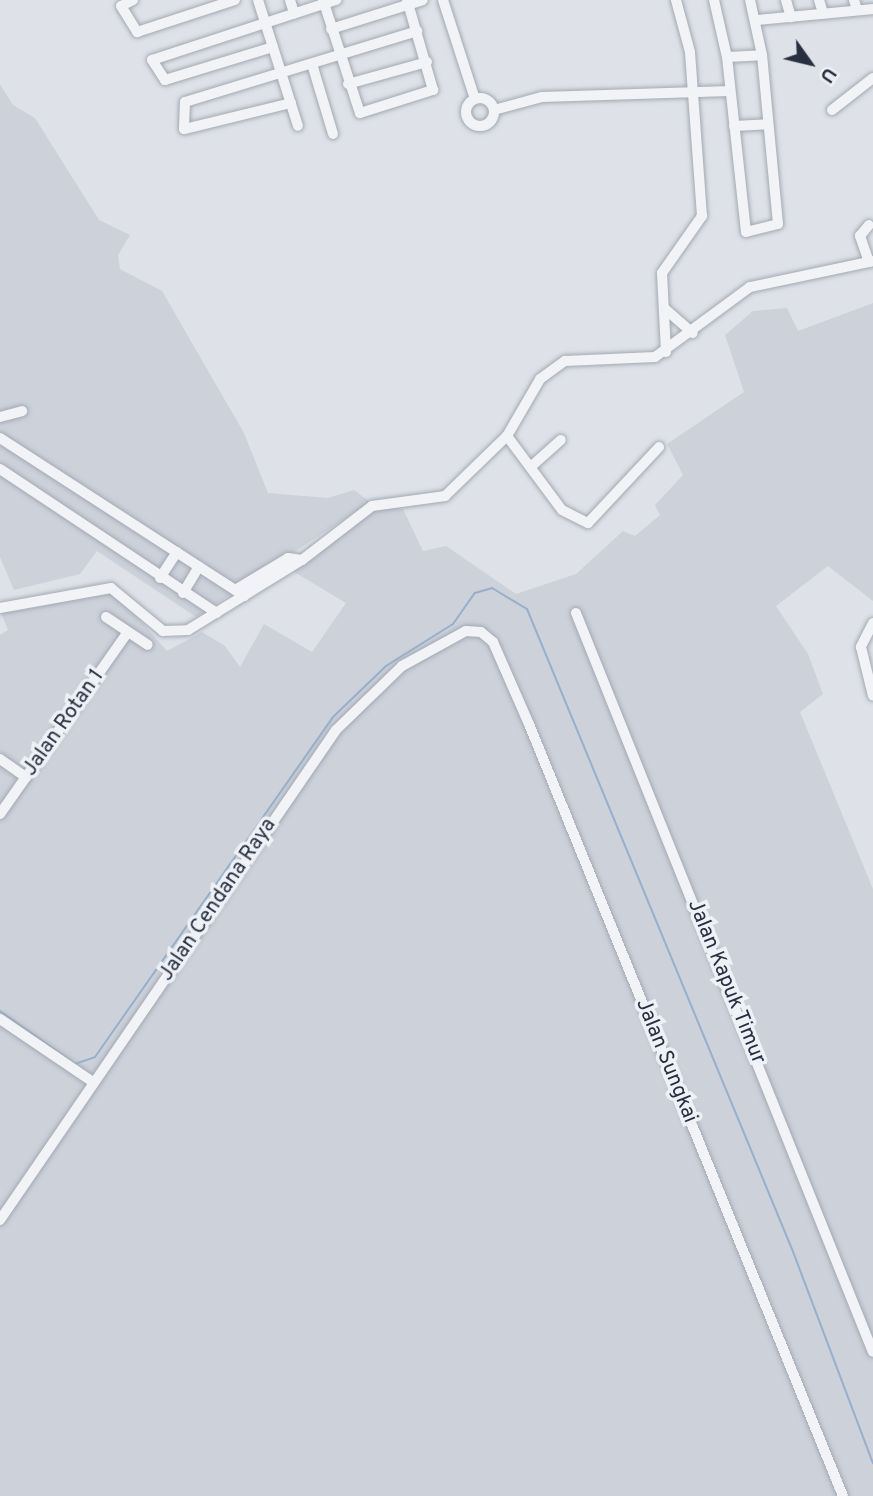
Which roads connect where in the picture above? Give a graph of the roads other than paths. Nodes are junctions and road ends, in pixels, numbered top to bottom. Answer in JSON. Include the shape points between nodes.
{"nodes":[{"id":1,"x":133,"y":0,"type":"edge"},
{"id":2,"x":235,"y":0,"type":"edge"},
{"id":3,"x":258,"y":0,"type":"edge"},
{"id":4,"x":290,"y":0,"type":"edge"},
{"id":5,"x":336,"y":0,"type":"edge"},
{"id":6,"x":423,"y":0,"type":"edge"},
{"id":7,"x":443,"y":0,"type":"edge"},
{"id":8,"x":676,"y":0,"type":"edge"},
{"id":9,"x":714,"y":0,"type":"edge"},
{"id":10,"x":750,"y":0,"type":"edge"},
{"id":11,"x":786,"y":0,"type":"edge"},
{"id":12,"x":819,"y":0,"type":"edge"},
{"id":13,"x":324,"y":2,"type":"edge"},
{"id":14,"x":407,"y":2,"type":"edge"},
{"id":15,"x":856,"y":5,"type":"edge"},
{"id":16,"x":873,"y":9,"type":"edge"},
{"id":17,"x":294,"y":13,"type":"junction"},
{"id":18,"x":823,"y":13,"type":"junction"},
{"id":19,"x":791,"y":16,"type":"junction"},
{"id":20,"x":757,"y":20,"type":"junction"},
{"id":21,"x":265,"y":22,"type":"junction"},
{"id":22,"x":331,"y":29,"type":"junction"},
{"id":23,"x":417,"y":31,"type":"junction"},
{"id":24,"x":273,"y":47,"type":"junction"},
{"id":25,"x":339,"y":55,"type":"junction"},
{"id":26,"x":762,"y":55,"type":"junction"},
{"id":27,"x":727,"y":57,"type":"junction"},
{"id":28,"x":426,"y":61,"type":"junction"},
{"id":29,"x":312,"y":64,"type":"junction"},
{"id":30,"x":281,"y":73,"type":"junction"},
{"id":31,"x":873,"y":78,"type":"edge"},
{"id":32,"x":348,"y":84,"type":"junction"},
{"id":33,"x":730,"y":91,"type":"junction"},
{"id":34,"x":694,"y":94,"type":"junction"},
{"id":35,"x":475,"y":99,"type":"junction"},
{"id":36,"x":291,"y":103,"type":"junction"},
{"id":37,"x":494,"y":110,"type":"junction"},
{"id":38,"x":832,"y":110,"type":"dead end"},
{"id":39,"x":768,"y":124,"type":"junction"},
{"id":40,"x":299,"y":126,"type":"dead end"},
{"id":41,"x":734,"y":126,"type":"junction"},
{"id":42,"x":333,"y":134,"type":"dead end"},
{"id":43,"x":869,"y":225,"type":"dead end"},
{"id":44,"x":871,"y":261,"type":"edge"},
{"id":45,"x":664,"y":308,"type":"junction"},
{"id":46,"x":693,"y":333,"type":"junction"},
{"id":47,"x":666,"y":352,"type":"junction"},
{"id":48,"x":22,"y":411,"type":"dead end"},
{"id":49,"x":0,"y":417,"type":"edge"},
{"id":50,"x":507,"y":436,"type":"junction"},
{"id":51,"x":0,"y":438,"type":"edge"},
{"id":52,"x":561,"y":440,"type":"dead end"},
{"id":53,"x":659,"y":447,"type":"dead end"},
{"id":54,"x":534,"y":464,"type":"junction"},
{"id":55,"x":0,"y":469,"type":"edge"},
{"id":56,"x":177,"y":552,"type":"junction"},
{"id":57,"x":199,"y":566,"type":"junction"},
{"id":58,"x":160,"y":578,"type":"junction"},
{"id":59,"x":183,"y":593,"type":"junction"},
{"id":60,"x":240,"y":593,"type":"junction"},
{"id":61,"x":0,"y":608,"type":"edge"},
{"id":62,"x":217,"y":613,"type":"junction"},
{"id":63,"x":576,"y":613,"type":"dead end"},
{"id":64,"x":106,"y":617,"type":"dead end"},
{"id":65,"x":873,"y":623,"type":"edge"},
{"id":66,"x":481,"y":632,"type":"joint"},
{"id":67,"x":127,"y":633,"type":"junction"},
{"id":68,"x":148,"y":645,"type":"dead end"},
{"id":69,"x":873,"y":696,"type":"edge"},
{"id":70,"x":0,"y":759,"type":"edge"},
{"id":71,"x":26,"y":777,"type":"junction"},
{"id":72,"x":0,"y":814,"type":"edge"},
{"id":73,"x":0,"y":1019,"type":"edge"},
{"id":74,"x":93,"y":1082,"type":"junction"},
{"id":75,"x":0,"y":1220,"type":"edge"},
{"id":76,"x":873,"y":1352,"type":"edge"},
{"id":77,"x":843,"y":1496,"type":"edge"}],
"edges":[{"from":1,"to":2,"type":"street","via":[[121,6],[137,32]]},
{"from":3,"to":21,"type":"street"},
{"from":4,"to":17,"type":"street"},
{"from":5,"to":13,"type":"street"},
{"from":6,"to":14,"type":"street"},
{"from":7,"to":35,"type":"street"},
{"from":8,"to":34,"type":"street"},
{"from":9,"to":27,"type":"street"},
{"from":10,"to":20,"type":"street"},
{"from":11,"to":19,"type":"street"},
{"from":12,"to":18,"type":"street"},
{"from":13,"to":17,"type":"street"},
{"from":13,"to":22,"type":"street"},
{"from":14,"to":22,"type":"street"},
{"from":14,"to":23,"type":"street"},
{"from":15,"to":16,"type":"street"},
{"from":15,"to":18,"type":"street"},
{"from":17,"to":21,"type":"street"},
{"from":18,"to":19,"type":"street"},
{"from":19,"to":20,"type":"street"},
{"from":20,"to":26,"type":"street"},
{"from":21,"to":24,"type":"street"},
{"from":21,"to":24,"type":"street","via":[[152,60],[165,80]]},
{"from":22,"to":25,"type":"street"},
{"from":23,"to":25,"type":"street"},
{"from":23,"to":28,"type":"street"},
{"from":24,"to":30,"type":"street"},
{"from":25,"to":29,"type":"street"},
{"from":25,"to":32,"type":"street"},
{"from":26,"to":27,"type":"street"},
{"from":26,"to":39,"type":"street"},
{"from":27,"to":33,"type":"street"},
{"from":28,"to":32,"type":"street"},
{"from":28,"to":32,"type":"street","via":[[433,90],[360,113]]},
{"from":29,"to":30,"type":"street"},
{"from":29,"to":42,"type":"street"},
{"from":30,"to":36,"type":"street"},
{"from":30,"to":36,"type":"street","via":[[185,102],[183,118],[188,131]]},
{"from":31,"to":38,"type":"street"},
{"from":33,"to":34,"type":"street"},
{"from":33,"to":41,"type":"street"},
{"from":34,"to":37,"type":"street","via":[[542,97]]},
{"from":34,"to":45,"type":"street","via":[[702,216],[664,268]]},
{"from":35,"to":37,"type":"street","via":[[489,100]]},
{"from":35,"to":37,"type":"street","via":[[467,111],[472,124],[486,125]]},
{"from":36,"to":40,"type":"street"},
{"from":39,"to":41,"type":"street"},
{"from":39,"to":41,"type":"street","via":[[778,224],[746,232]]},
{"from":43,"to":44,"type":"street","via":[[860,236]]},
{"from":44,"to":46,"type":"street","via":[[750,287]]},
{"from":45,"to":46,"type":"street"},
{"from":45,"to":47,"type":"street"},
{"from":46,"to":47,"type":"street"},
{"from":47,"to":50,"type":"street","via":[[565,361],[540,379]]},
{"from":48,"to":49,"type":"street"},
{"from":50,"to":54,"type":"street"},
{"from":50,"to":60,"type":"street","via":[[437,501],[372,506],[302,560],[288,558]]},
{"from":51,"to":56,"type":"street"},
{"from":52,"to":54,"type":"street"},
{"from":53,"to":54,"type":"street","via":[[588,523],[562,510]]},
{"from":55,"to":58,"type":"street"},
{"from":56,"to":57,"type":"street"},
{"from":56,"to":58,"type":"street"},
{"from":57,"to":59,"type":"street"},
{"from":57,"to":60,"type":"street"},
{"from":58,"to":59,"type":"street"},
{"from":59,"to":62,"type":"street"},
{"from":60,"to":62,"type":"street"},
{"from":61,"to":62,"type":"street","via":[[111,588],[171,635]]},
{"from":63,"to":76,"type":"street","name":"Jalan Kapuk Timur"},
{"from":64,"to":67,"type":"street"},
{"from":65,"to":69,"type":"street","via":[[861,647]]},
{"from":66,"to":74,"type":"street","name":"Jalan Cendana Raya","via":[[466,631],[402,666],[349,714]]},
{"from":66,"to":77,"type":"street","name":"Jalan Sungkai","via":[[494,642],[529,723]]},
{"from":67,"to":68,"type":"street"},
{"from":67,"to":71,"type":"street","name":"Jalan Rotan 1"},
{"from":70,"to":71,"type":"street"},
{"from":71,"to":72,"type":"street","name":"Jalan Rotan 1"},
{"from":73,"to":74,"type":"street"},
{"from":74,"to":75,"type":"street","name":"Jalan Cendana Raya"}]}
